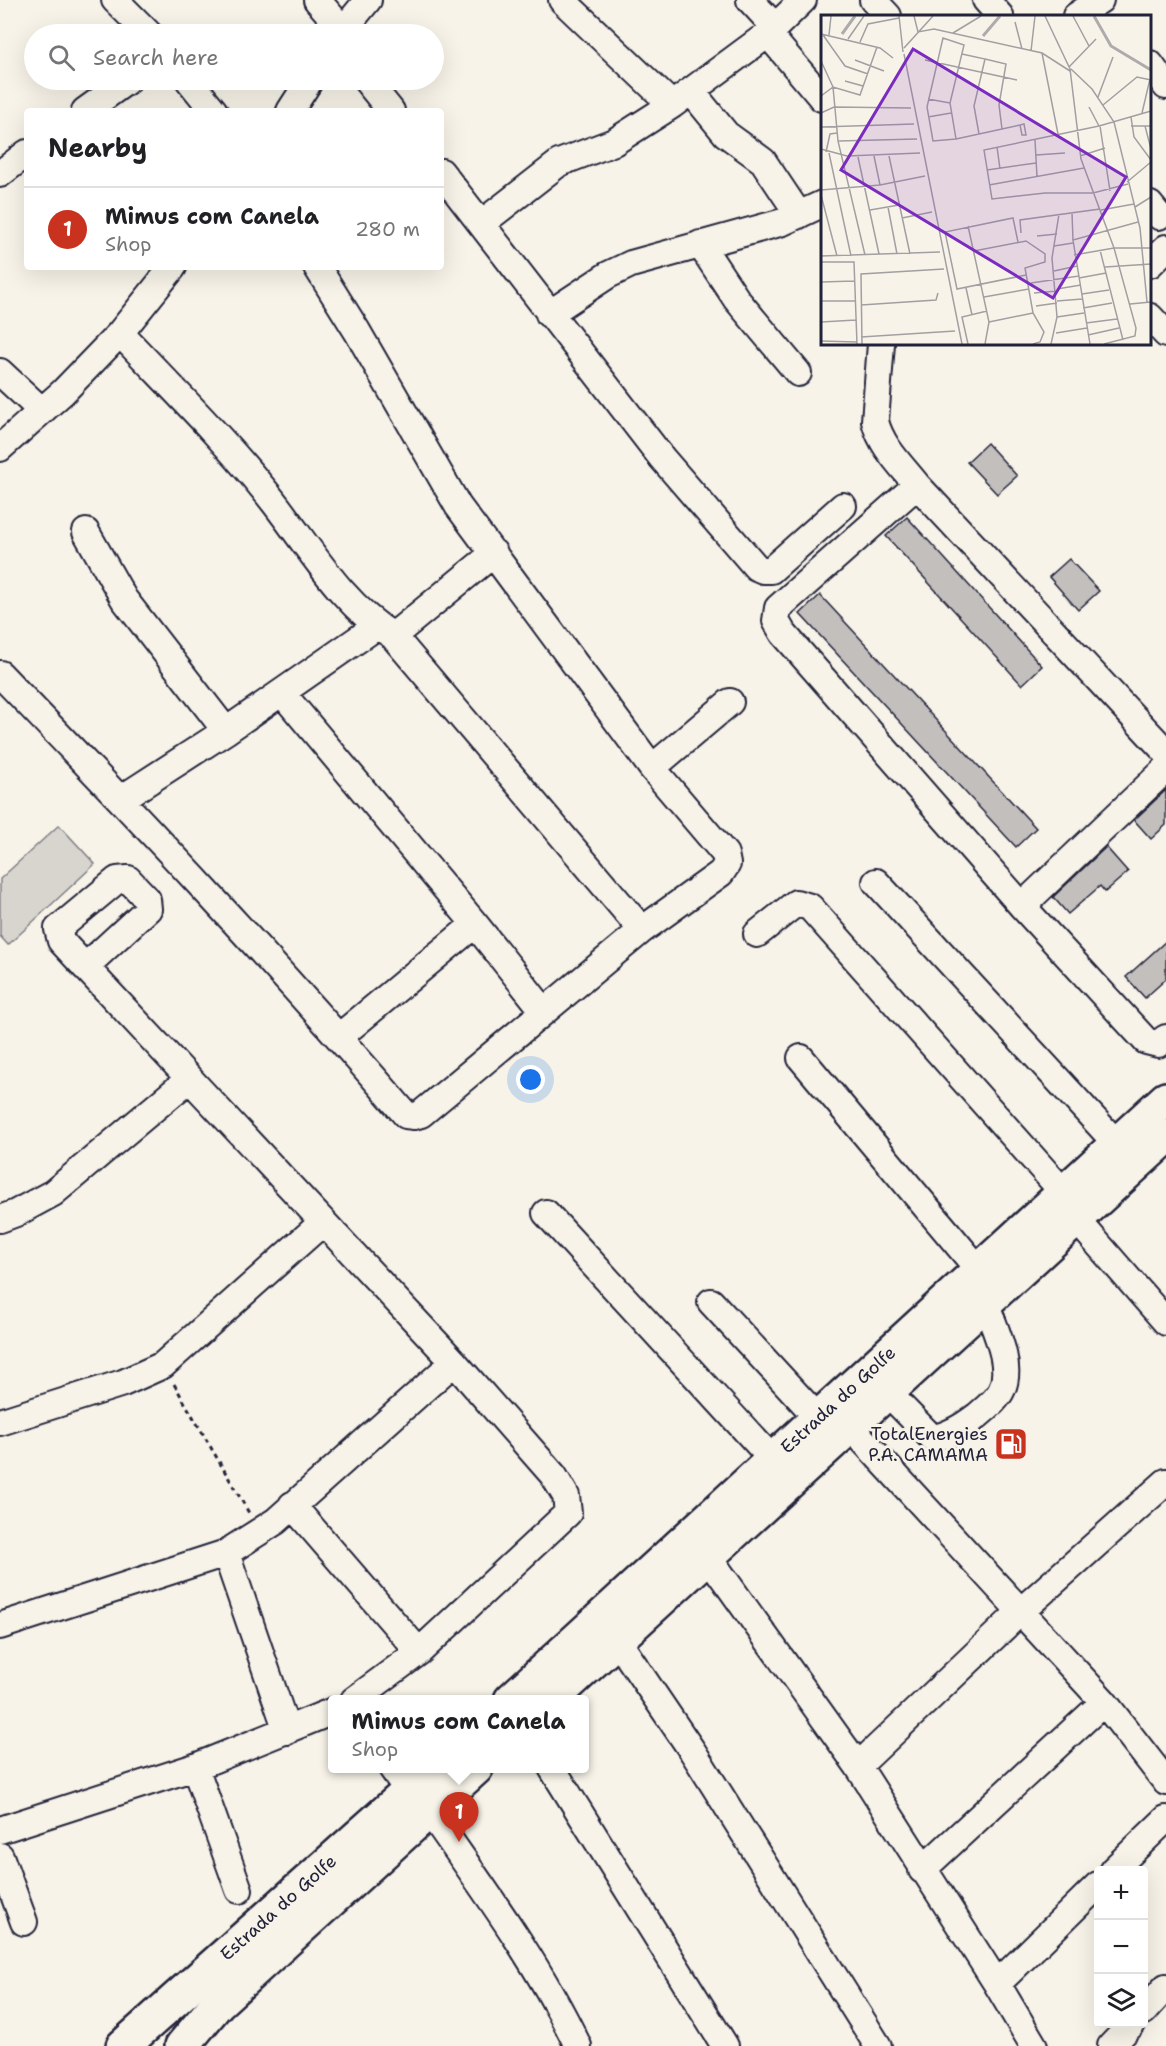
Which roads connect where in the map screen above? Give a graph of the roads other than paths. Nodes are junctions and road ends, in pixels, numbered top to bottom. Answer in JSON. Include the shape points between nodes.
{"nodes":[{"id":1,"x":115,"y":0,"type":"edge"},
{"id":2,"x":317,"y":0,"type":"edge"},
{"id":3,"x":368,"y":0,"type":"edge"},
{"id":4,"x":562,"y":0,"type":"edge"},
{"id":5,"x":750,"y":0,"type":"edge"},
{"id":6,"x":803,"y":0,"type":"edge"},
{"id":7,"x":873,"y":0,"type":"edge"},
{"id":8,"x":986,"y":0,"type":"edge"},
{"id":9,"x":1088,"y":5,"type":"edge"},
{"id":10,"x":887,"y":15,"type":"edge"},
{"id":11,"x":999,"y":15,"type":"edge"},
{"id":12,"x":1112,"y":15,"type":"edge"},
{"id":13,"x":139,"y":24,"type":"edge"},
{"id":14,"x":335,"y":24,"type":"edge"},
{"id":15,"x":348,"y":24,"type":"edge"},
{"id":16,"x":771,"y":31,"type":"junction"},
{"id":17,"x":1151,"y":67,"type":"edge"},
{"id":18,"x":1166,"y":86,"type":"edge"},
{"id":19,"x":115,"y":90,"type":"edge"},
{"id":20,"x":197,"y":90,"type":"edge"},
{"id":21,"x":304,"y":90,"type":"edge"},
{"id":22,"x":374,"y":90,"type":"edge"},
{"id":23,"x":821,"y":97,"type":"edge"},
{"id":24,"x":681,"y":98,"type":"junction"},
{"id":25,"x":89,"y":108,"type":"edge"},
{"id":26,"x":212,"y":108,"type":"edge"},
{"id":27,"x":292,"y":108,"type":"edge"},
{"id":28,"x":389,"y":108,"type":"edge"},
{"id":29,"x":24,"y":155,"type":"edge"},
{"id":30,"x":0,"y":174,"type":"edge"},
{"id":31,"x":444,"y":176,"type":"edge"},
{"id":32,"x":821,"y":204,"type":"edge"},
{"id":33,"x":799,"y":215,"type":"junction"},
{"id":34,"x":482,"y":223,"type":"junction"},
{"id":35,"x":700,"y":244,"type":"junction"},
{"id":36,"x":1166,"y":248,"type":"edge"},
{"id":37,"x":1151,"y":262,"type":"edge"},
{"id":38,"x":171,"y":270,"type":"edge"},
{"id":39,"x":319,"y":270,"type":"edge"},
{"id":40,"x":549,"y":314,"type":"junction"},
{"id":41,"x":1151,"y":319,"type":"edge"},
{"id":42,"x":120,"y":333,"type":"junction"},
{"id":43,"x":1166,"y":334,"type":"edge"},
{"id":44,"x":881,"y":345,"type":"edge"},
{"id":45,"x":0,"y":372,"type":"edge"},
{"id":46,"x":798,"y":373,"type":"dead end"},
{"id":47,"x":42,"y":411,"type":"junction"},
{"id":48,"x":0,"y":447,"type":"edge"},
{"id":49,"x":916,"y":485,"type":"junction"},
{"id":50,"x":843,"y":506,"type":"dead end"},
{"id":51,"x":86,"y":532,"type":"dead end"},
{"id":52,"x":494,"y":554,"type":"junction"},
{"id":53,"x":385,"y":631,"type":"junction"},
{"id":54,"x":0,"y":674,"type":"edge"},
{"id":55,"x":282,"y":693,"type":"junction"},
{"id":56,"x":730,"y":702,"type":"dead end"},
{"id":57,"x":226,"y":731,"type":"junction"},
{"id":58,"x":1166,"y":752,"type":"edge"},
{"id":59,"x":652,"y":768,"type":"junction"},
{"id":60,"x":1166,"y":769,"type":"edge"},
{"id":61,"x":121,"y":799,"type":"junction"},
{"id":62,"x":876,"y":882,"type":"dead end"},
{"id":63,"x":1022,"y":906,"type":"junction"},
{"id":64,"x":475,"y":924,"type":"junction"},
{"id":65,"x":642,"y":930,"type":"junction"},
{"id":66,"x":757,"y":934,"type":"dead end"},
{"id":67,"x":85,"y":967,"type":"dead end"},
{"id":68,"x":544,"y":1011,"type":"junction"},
{"id":69,"x":339,"y":1037,"type":"junction"},
{"id":70,"x":1166,"y":1038,"type":"edge"},
{"id":71,"x":801,"y":1058,"type":"dead end"},
{"id":72,"x":188,"y":1080,"type":"junction"},
{"id":73,"x":1166,"y":1099,"type":"edge"},
{"id":74,"x":1166,"y":1137,"type":"edge"},
{"id":75,"x":1117,"y":1144,"type":"junction"},
{"id":76,"x":1070,"y":1206,"type":"junction"},
{"id":77,"x":546,"y":1213,"type":"dead end"},
{"id":78,"x":0,"y":1219,"type":"edge"},
{"id":79,"x":323,"y":1221,"type":"junction"},
{"id":80,"x":980,"y":1270,"type":"junction"},
{"id":81,"x":711,"y":1302,"type":"dead end"},
{"id":82,"x":986,"y":1304,"type":"junction"},
{"id":83,"x":1166,"y":1322,"type":"edge"},
{"id":84,"x":454,"y":1362,"type":"junction"},
{"id":85,"x":887,"y":1392,"type":"junction"},
{"id":86,"x":818,"y":1418,"type":"junction"},
{"id":87,"x":0,"y":1422,"type":"edge"},
{"id":88,"x":849,"y":1425,"type":"junction"},
{"id":89,"x":773,"y":1460,"type":"junction"},
{"id":90,"x":1166,"y":1483,"type":"edge"},
{"id":91,"x":292,"y":1505,"type":"junction"},
{"id":92,"x":226,"y":1553,"type":"junction"},
{"id":93,"x":707,"y":1555,"type":"junction"},
{"id":94,"x":1021,"y":1611,"type":"junction"},
{"id":95,"x":0,"y":1626,"type":"edge"},
{"id":96,"x":617,"y":1640,"type":"junction"},
{"id":97,"x":419,"y":1652,"type":"junction"},
{"id":98,"x":361,"y":1695,"type":"edge"},
{"id":99,"x":516,"y":1695,"type":"edge"},
{"id":100,"x":556,"y":1695,"type":"edge"},
{"id":101,"x":1104,"y":1702,"type":"junction"},
{"id":102,"x":328,"y":1713,"type":"edge"},
{"id":103,"x":287,"y":1731,"type":"junction"},
{"id":104,"x":858,"y":1766,"type":"junction"},
{"id":105,"x":195,"y":1767,"type":"junction"},
{"id":106,"x":430,"y":1773,"type":"edge"},
{"id":107,"x":462,"y":1773,"type":"edge"},
{"id":108,"x":555,"y":1773,"type":"edge"},
{"id":109,"x":1166,"y":1782,"type":"edge"},
{"id":110,"x":410,"y":1791,"type":"edge"},
{"id":111,"x":1166,"y":1819,"type":"edge"},
{"id":112,"x":0,"y":1830,"type":"edge"},
{"id":113,"x":0,"y":1856,"type":"edge"},
{"id":114,"x":1117,"y":1866,"type":"edge"},
{"id":115,"x":922,"y":1870,"type":"junction"},
{"id":116,"x":1094,"y":1889,"type":"edge"},
{"id":117,"x":239,"y":1890,"type":"dead end"},
{"id":118,"x":24,"y":1922,"type":"dead end"},
{"id":119,"x":997,"y":1984,"type":"junction"},
{"id":120,"x":1166,"y":1987,"type":"edge"},
{"id":121,"x":1148,"y":2006,"type":"edge"},
{"id":122,"x":1128,"y":2028,"type":"edge"},
{"id":123,"x":123,"y":2046,"type":"edge"},
{"id":124,"x":182,"y":2046,"type":"edge"},
{"id":125,"x":578,"y":2046,"type":"edge"},
{"id":126,"x":725,"y":2046,"type":"edge"},
{"id":127,"x":878,"y":2046,"type":"edge"},
{"id":128,"x":1034,"y":2046,"type":"edge"},
{"id":129,"x":1111,"y":2046,"type":"edge"}],
"edges":[{"from":1,"to":13,"type":"street"},
{"from":2,"to":14,"type":"street"},
{"from":3,"to":15,"type":"street"},
{"from":4,"to":24,"type":"street"},
{"from":5,"to":16,"type":"street"},
{"from":6,"to":16,"type":"street"},
{"from":7,"to":10,"type":"street"},
{"from":8,"to":11,"type":"street"},
{"from":9,"to":12,"type":"street"},
{"from":16,"to":23,"type":"street"},
{"from":16,"to":24,"type":"street"},
{"from":17,"to":18,"type":"street"},
{"from":19,"to":25,"type":"street"},
{"from":20,"to":26,"type":"street"},
{"from":21,"to":27,"type":"street"},
{"from":22,"to":28,"type":"street"},
{"from":24,"to":33,"type":"street","via":[[763,161]]},
{"from":24,"to":34,"type":"street","via":[[614,142],[559,163]]},
{"from":29,"to":30,"type":"street"},
{"from":31,"to":34,"type":"street"},
{"from":32,"to":33,"type":"street"},
{"from":33,"to":35,"type":"street"},
{"from":34,"to":40,"type":"street"},
{"from":35,"to":40,"type":"street","via":[[631,264]]},
{"from":35,"to":46,"type":"street","via":[[737,300]]},
{"from":36,"to":37,"type":"street"},
{"from":38,"to":42,"type":"street"},
{"from":39,"to":52,"type":"street","via":[[458,506]]},
{"from":40,"to":50,"type":"street","via":[[662,458],[756,567],[771,570]]},
{"from":41,"to":43,"type":"street"},
{"from":42,"to":47,"type":"street"},
{"from":42,"to":53,"type":"street","via":[[240,461],[340,588]]},
{"from":44,"to":49,"type":"street","via":[[875,421],[878,434]]},
{"from":45,"to":47,"type":"street"},
{"from":47,"to":48,"type":"street"},
{"from":49,"to":58,"type":"street"},
{"from":49,"to":63,"type":"street","via":[[778,608],[776,621],[790,642]]},
{"from":51,"to":57,"type":"street","via":[[124,599]]},
{"from":52,"to":53,"type":"street"},
{"from":52,"to":59,"type":"street"},
{"from":53,"to":55,"type":"street"},
{"from":53,"to":65,"type":"street"},
{"from":54,"to":61,"type":"street"},
{"from":55,"to":57,"type":"street"},
{"from":55,"to":64,"type":"street"},
{"from":56,"to":59,"type":"street"},
{"from":57,"to":61,"type":"street"},
{"from":59,"to":65,"type":"street","via":[[725,854],[727,864],[721,873]]},
{"from":60,"to":63,"type":"street"},
{"from":61,"to":69,"type":"street"},
{"from":62,"to":75,"type":"street"},
{"from":63,"to":70,"type":"street","via":[[1146,1041],[1158,1044]]},
{"from":64,"to":68,"type":"street"},
{"from":64,"to":69,"type":"street"},
{"from":65,"to":68,"type":"street"},
{"from":66,"to":76,"type":"street","via":[[796,903],[810,907]]},
{"from":67,"to":72,"type":"street"},
{"from":68,"to":69,"type":"street","via":[[414,1116],[406,1115]]},
{"from":71,"to":80,"type":"street"},
{"from":72,"to":78,"type":"street","via":[[53,1193]]},
{"from":72,"to":79,"type":"street"},
{"from":73,"to":75,"type":"highway","name":"Estrada do Golfe"},
{"from":74,"to":76,"type":"highway","name":"Estrada do Golfe"},
{"from":75,"to":76,"type":"highway","name":"Estrada do Golfe"},
{"from":76,"to":80,"type":"highway","name":"Estrada do Golfe"},
{"from":76,"to":82,"type":"highway","name":"Estrada do Golfe"},
{"from":76,"to":83,"type":"street"},
{"from":77,"to":89,"type":"street"},
{"from":79,"to":84,"type":"street"},
{"from":79,"to":87,"type":"street","via":[[163,1365],[123,1383]]},
{"from":80,"to":86,"type":"highway","name":"Estrada do Golfe"},
{"from":81,"to":86,"type":"street"},
{"from":82,"to":85,"type":"highway","name":"Estrada do Golfe"},
{"from":82,"to":85,"type":"street","via":[[1005,1370],[1002,1390],[985,1409],[964,1426],[932,1438]]},
{"from":84,"to":91,"type":"street"},
{"from":84,"to":97,"type":"street","via":[[554,1476],[566,1496],[568,1513]]},
{"from":85,"to":88,"type":"highway","name":"Estrada do Golfe"},
{"from":86,"to":89,"type":"highway","name":"Estrada do Golfe"},
{"from":88,"to":93,"type":"highway","name":"Estrada do Golfe"},
{"from":88,"to":94,"type":"street"},
{"from":89,"to":99,"type":"highway","name":"Estrada do Golfe"},
{"from":90,"to":94,"type":"street"},
{"from":91,"to":92,"type":"street","via":[[260,1533]]},
{"from":91,"to":97,"type":"street"},
{"from":92,"to":95,"type":"street"},
{"from":92,"to":103,"type":"street"},
{"from":93,"to":96,"type":"highway","name":"Estrada do Golfe"},
{"from":93,"to":104,"type":"street"},
{"from":94,"to":101,"type":"street"},
{"from":94,"to":104,"type":"street"},
{"from":96,"to":100,"type":"highway","name":"Estrada do Golfe"},
{"from":96,"to":127,"type":"street","via":[[693,1752]]},
{"from":97,"to":98,"type":"street"},
{"from":101,"to":109,"type":"street"},
{"from":101,"to":115,"type":"street"},
{"from":102,"to":103,"type":"street"},
{"from":103,"to":105,"type":"street"},
{"from":104,"to":115,"type":"street"},
{"from":105,"to":112,"type":"street"},
{"from":105,"to":117,"type":"street"},
{"from":106,"to":110,"type":"highway","name":"Estrada do Golfe"},
{"from":107,"to":110,"type":"highway","name":"Estrada do Golfe"},
{"from":108,"to":126,"type":"street"},
{"from":110,"to":123,"type":"highway","name":"Estrada do Golfe"},
{"from":110,"to":124,"type":"highway","name":"Estrada do Golfe"},
{"from":110,"to":125,"type":"street","via":[[523,1946]]},
{"from":111,"to":114,"type":"street"},
{"from":113,"to":118,"type":"street"},
{"from":115,"to":119,"type":"street"},
{"from":116,"to":119,"type":"street"},
{"from":119,"to":128,"type":"street"},
{"from":120,"to":121,"type":"street"},
{"from":122,"to":129,"type":"street"}]}
